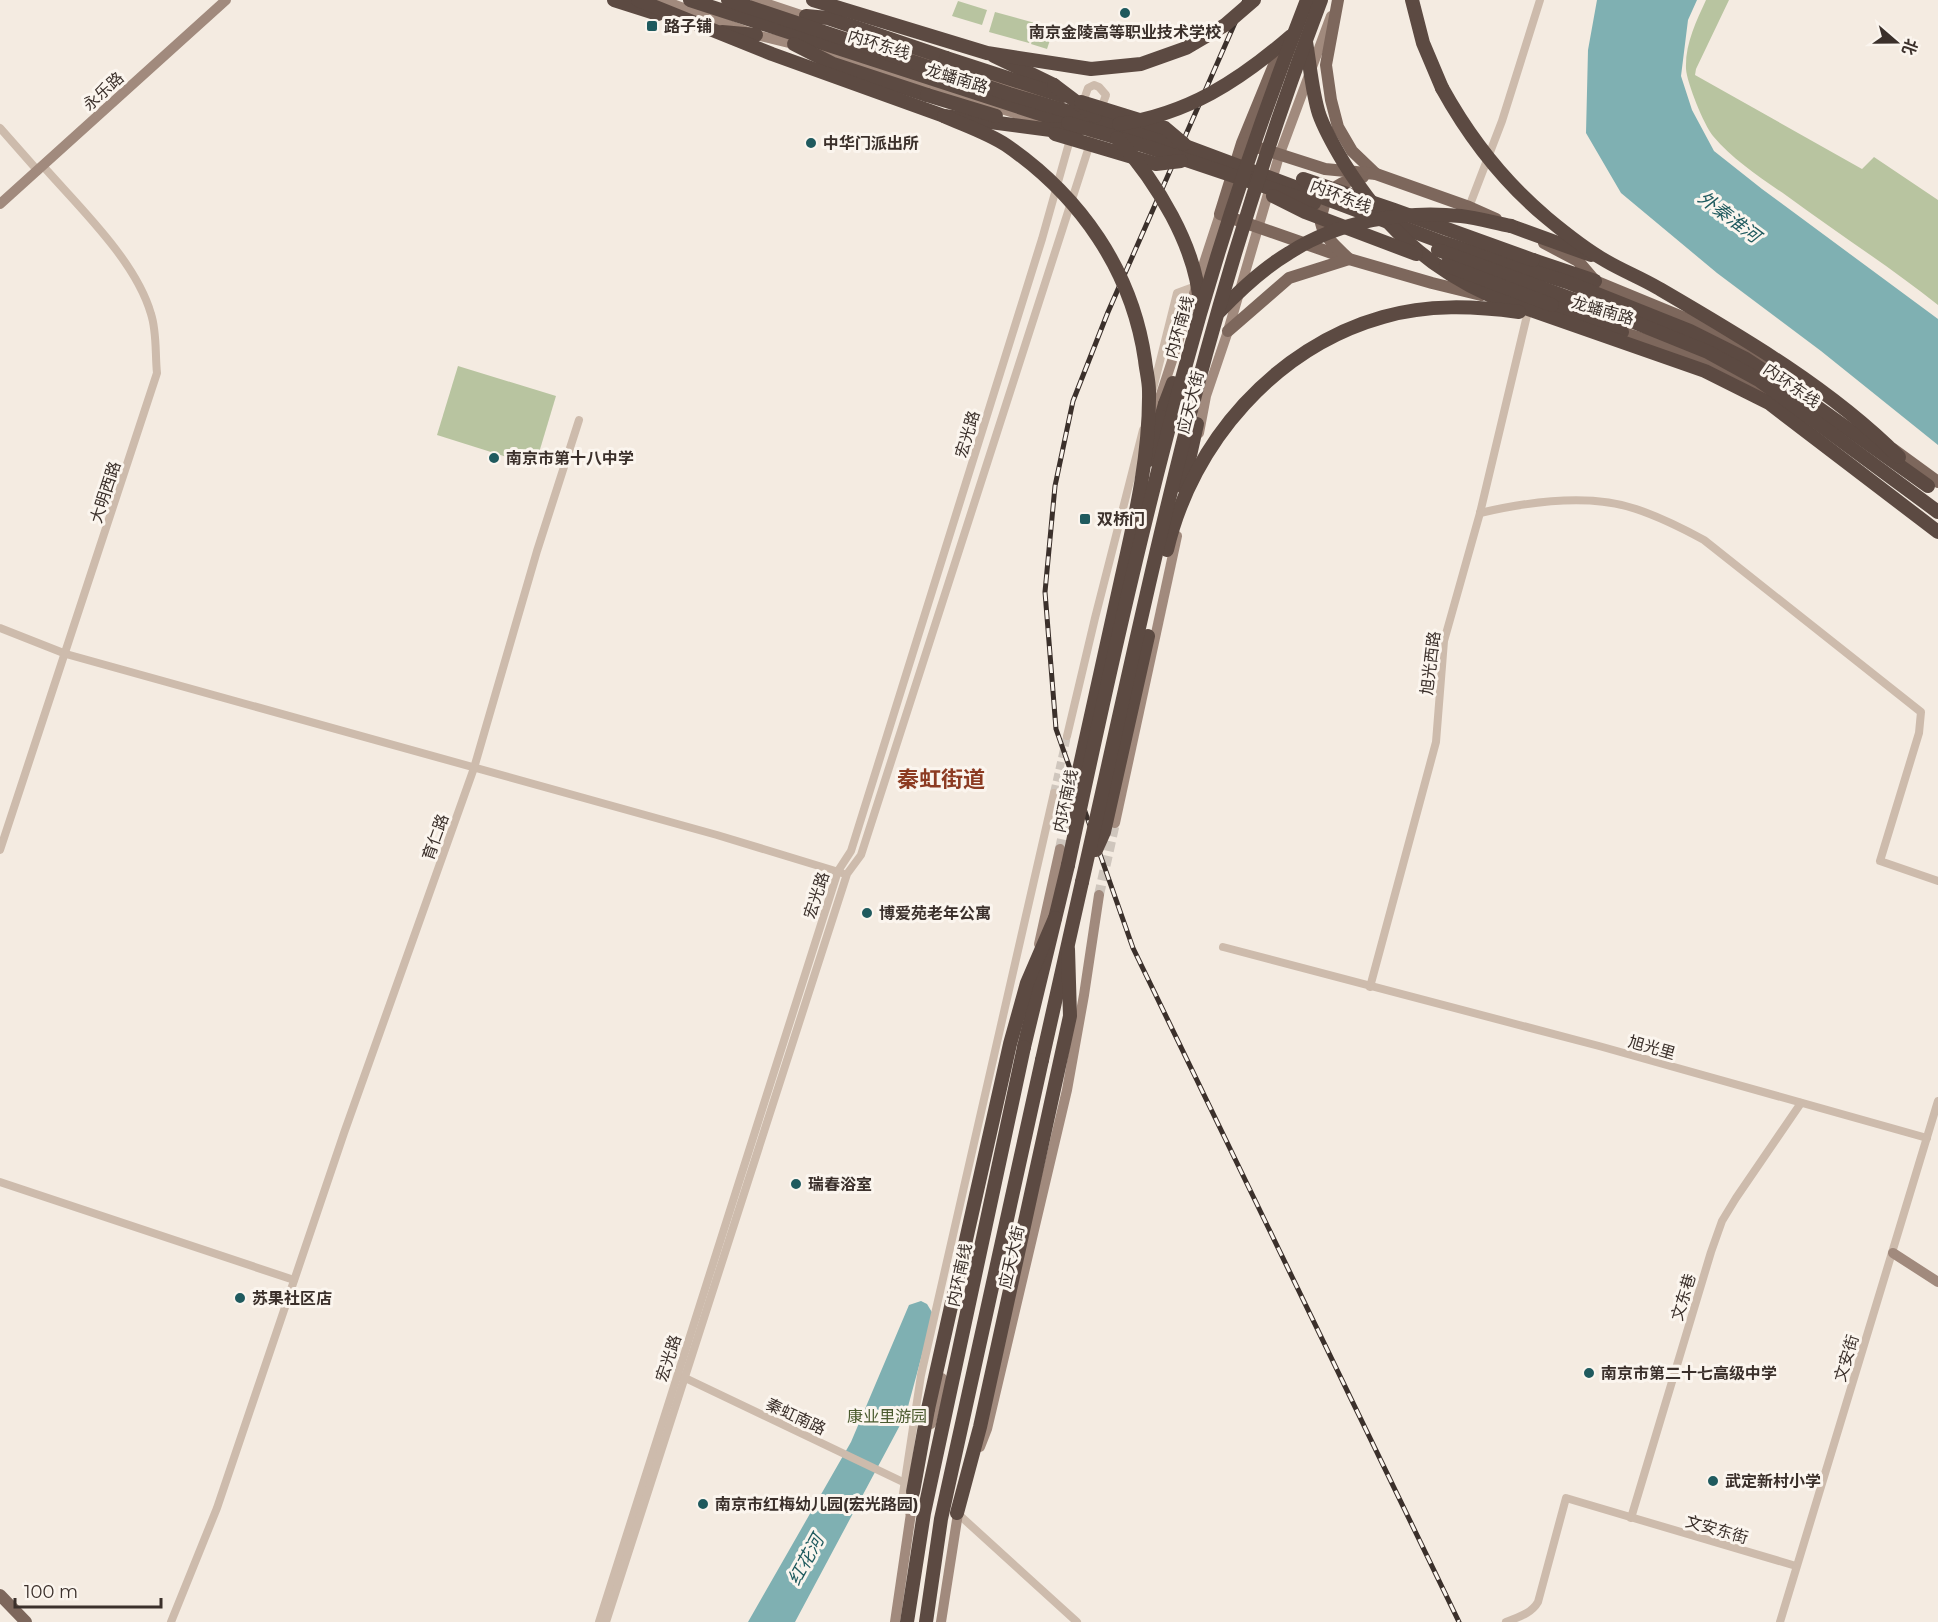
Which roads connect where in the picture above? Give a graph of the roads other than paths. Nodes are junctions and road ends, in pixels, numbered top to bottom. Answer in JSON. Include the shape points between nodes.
{"nodes":[{"id":1,"x":226,"y":0,"type":"edge"},
{"id":2,"x":638,"y":0,"type":"edge"},
{"id":3,"x":662,"y":0,"type":"edge"},
{"id":4,"x":690,"y":0,"type":"edge"},
{"id":5,"x":728,"y":0,"type":"edge"},
{"id":6,"x":756,"y":0,"type":"edge"},
{"id":7,"x":813,"y":0,"type":"edge"},
{"id":8,"x":834,"y":0,"type":"edge"},
{"id":9,"x":1254,"y":0,"type":"edge"},
{"id":10,"x":1301,"y":0,"type":"edge"},
{"id":11,"x":1307,"y":0,"type":"edge"},
{"id":12,"x":1323,"y":0,"type":"edge"},
{"id":13,"x":1337,"y":0,"type":"edge"},
{"id":14,"x":1412,"y":0,"type":"edge"},
{"id":15,"x":1540,"y":0,"type":"edge"},
{"id":16,"x":617,"y":1,"type":"edge"},
{"id":17,"x":806,"y":16,"type":"junction"},
{"id":18,"x":828,"y":18,"type":"junction"},
{"id":19,"x":756,"y":35,"type":"junction"},
{"id":20,"x":794,"y":44,"type":"junction"},
{"id":21,"x":987,"y":53,"type":"junction"},
{"id":22,"x":1080,"y":110,"type":"junction"},
{"id":23,"x":944,"y":116,"type":"junction"},
{"id":24,"x":0,"y":128,"type":"edge"},
{"id":25,"x":1072,"y":131,"type":"junction"},
{"id":26,"x":1069,"y":143,"type":"junction"},
{"id":27,"x":1242,"y":143,"type":"junction"},
{"id":28,"x":1087,"y":149,"type":"junction"},
{"id":29,"x":1186,"y":154,"type":"junction"},
{"id":30,"x":1279,"y":156,"type":"junction"},
{"id":31,"x":41,"y":168,"type":"junction"},
{"id":32,"x":1235,"y":172,"type":"junction"},
{"id":33,"x":1376,"y":174,"type":"junction"},
{"id":34,"x":0,"y":204,"type":"edge"},
{"id":35,"x":1469,"y":207,"type":"junction"},
{"id":36,"x":1220,"y":214,"type":"junction"},
{"id":37,"x":1258,"y":226,"type":"junction"},
{"id":38,"x":1349,"y":260,"type":"junction"},
{"id":39,"x":1604,"y":260,"type":"junction"},
{"id":40,"x":1595,"y":281,"type":"junction"},
{"id":41,"x":1196,"y":286,"type":"junction"},
{"id":42,"x":1535,"y":311,"type":"junction"},
{"id":43,"x":1228,"y":331,"type":"junction"},
{"id":44,"x":1622,"y":332,"type":"junction"},
{"id":45,"x":579,"y":420,"type":"dead end"},
{"id":46,"x":1935,"y":487,"type":"edge"},
{"id":47,"x":1938,"y":512,"type":"edge"},
{"id":48,"x":1479,"y":513,"type":"junction"},
{"id":49,"x":1938,"y":520,"type":"edge"},
{"id":50,"x":1133,"y":526,"type":"junction"},
{"id":51,"x":1938,"y":532,"type":"edge"},
{"id":52,"x":1171,"y":533,"type":"junction"},
{"id":53,"x":0,"y":628,"type":"edge"},
{"id":54,"x":66,"y":654,"type":"junction"},
{"id":55,"x":1083,"y":728,"type":"dead end"},
{"id":56,"x":1067,"y":736,"type":"tunnel mouth"},
{"id":57,"x":474,"y":768,"type":"junction"},
{"id":58,"x":1054,"y":793,"type":"tunnel mouth"},
{"id":59,"x":1115,"y":823,"type":"tunnel mouth"},
{"id":60,"x":1060,"y":849,"type":"tunnel mouth"},
{"id":61,"x":0,"y":850,"type":"edge"},
{"id":62,"x":1068,"y":865,"type":"junction"},
{"id":63,"x":838,"y":871,"type":"junction"},
{"id":64,"x":846,"y":874,"type":"junction"},
{"id":65,"x":1938,"y":880,"type":"edge"},
{"id":66,"x":1082,"y":882,"type":"junction"},
{"id":67,"x":1099,"y":895,"type":"tunnel mouth"},
{"id":68,"x":1055,"y":918,"type":"junction"},
{"id":69,"x":1223,"y":946,"type":"dead end"},
{"id":70,"x":1068,"y":949,"type":"junction"},
{"id":71,"x":1370,"y":987,"type":"junction"},
{"id":72,"x":1938,"y":1101,"type":"edge"},
{"id":73,"x":1801,"y":1103,"type":"junction"},
{"id":74,"x":1927,"y":1138,"type":"junction"},
{"id":75,"x":0,"y":1182,"type":"edge"},
{"id":76,"x":1893,"y":1253,"type":"junction"},
{"id":77,"x":294,"y":1280,"type":"junction"},
{"id":78,"x":1938,"y":1282,"type":"edge"},
{"id":79,"x":681,"y":1376,"type":"junction"},
{"id":80,"x":904,"y":1484,"type":"junction"},
{"id":81,"x":957,"y":1512,"type":"junction"},
{"id":82,"x":1631,"y":1518,"type":"junction"},
{"id":83,"x":1796,"y":1566,"type":"junction"},
{"id":84,"x":0,"y":1595,"type":"edge"},
{"id":85,"x":26,"y":1622,"type":"edge"},
{"id":86,"x":171,"y":1622,"type":"edge"},
{"id":87,"x":599,"y":1622,"type":"edge"},
{"id":88,"x":606,"y":1622,"type":"edge"},
{"id":89,"x":895,"y":1622,"type":"edge"},
{"id":90,"x":907,"y":1622,"type":"edge"},
{"id":91,"x":926,"y":1622,"type":"edge"},
{"id":92,"x":941,"y":1622,"type":"edge"},
{"id":93,"x":1077,"y":1622,"type":"edge"},
{"id":94,"x":1506,"y":1622,"type":"edge"},
{"id":95,"x":1780,"y":1622,"type":"edge"}],
"edges":[{"from":1,"to":31,"type":"street","name":"永乐路"},
{"from":2,"to":23,"type":"highway","bridge":true},
{"from":3,"to":19,"type":"street","name":"龙蟠南路"},
{"from":4,"to":29,"type":"highway","name":"内环东线","bridge":true,"via":[[1068,123]]},
{"from":5,"to":29,"type":"highway","name":"内环东线","bridge":true},
{"from":6,"to":17,"type":"street","name":"龙蟠南路"},
{"from":7,"to":21,"type":"highway","bridge":true},
{"from":8,"to":18,"type":"street"},
{"from":9,"to":21,"type":"highway","bridge":true,"via":[[1225,25],[1186,48],[1141,64],[1090,69]]},
{"from":10,"to":27,"type":"main road","name":"应天大街"},
{"from":11,"to":42,"type":"highway","bridge":true,"via":[[1306,42],[1319,114],[1364,194],[1394,229],[1460,282]]},
{"from":11,"to":62,"type":"highway","name":"内环南线","bridge":true,"via":[[1271,92],[1183,373],[1147,513]]},
{"from":12,"to":23,"type":"highway","bridge":true,"via":[[1299,30],[1231,84],[1184,108],[1142,121],[1051,130]]},
{"from":12,"to":66,"type":"highway","name":"内环南线","bridge":true,"via":[[1297,64],[1206,355],[1168,503]]},
{"from":13,"to":30,"type":"street","name":"应天大街"},
{"from":13,"to":33,"type":"main road","via":[[1326,65],[1331,100],[1347,143]]},
{"from":14,"to":39,"type":"highway","bridge":true,"via":[[1423,43],[1442,88],[1482,151],[1546,218]]},
{"from":15,"to":35,"type":"street","via":[[1502,121]]},
{"from":16,"to":19,"type":"highway","via":[[710,30]]},
{"from":17,"to":18,"type":"highway"},
{"from":17,"to":22,"type":"street","name":"龙蟠南路"},
{"from":18,"to":29,"type":"highway","bridge":true,"via":[[1166,128]]},
{"from":19,"to":20,"type":"street","name":"龙蟠南路"},
{"from":20,"to":25,"type":"street","name":"龙蟠南路"},
{"from":20,"to":29,"type":"highway","bridge":true,"via":[[833,64],[1156,164]]},
{"from":21,"to":52,"type":"highway","bridge":true,"via":[[1054,86],[1109,129],[1132,154],[1162,199],[1192,264],[1200,300],[1201,399]]},
{"from":22,"to":25,"type":"street","name":"宏光路"},
{"from":22,"to":28,"type":"street","name":"宏光路","via":[[1088,88],[1094,85],[1103,90],[1106,95]]},
{"from":23,"to":50,"type":"highway","bridge":true,"via":[[1004,143],[1043,173],[1093,227],[1126,288],[1138,321],[1149,389],[1146,450]]},
{"from":24,"to":31,"type":"street","name":"大明西路"},
{"from":25,"to":26,"type":"street","name":"宏光路"},
{"from":26,"to":28,"type":"street"},
{"from":26,"to":63,"type":"street","name":"宏光路","via":[[851,851]]},
{"from":27,"to":30,"type":"main road","name":"龙蟠南路"},
{"from":27,"to":36,"type":"main road","name":"应天大街"},
{"from":28,"to":64,"type":"street","name":"宏光路","via":[[861,855]]},
{"from":29,"to":32,"type":"highway","name":"内环东线","bridge":true},
{"from":30,"to":33,"type":"main road","name":"龙蟠南路","via":[[1325,170]]},
{"from":30,"to":37,"type":"street","name":"应天大街"},
{"from":31,"to":34,"type":"street","name":"永乐路"},
{"from":31,"to":54,"type":"street","name":"大明西路","via":[[109,240],[136,278],[152,314],[157,373]]},
{"from":32,"to":40,"type":"highway","bridge":true,"via":[[1293,176]]},
{"from":32,"to":44,"type":"highway","bridge":true,"via":[[1305,212]]},
{"from":32,"to":46,"type":"highway","name":"内环东线","bridge":true,"via":[[1308,191],[1444,243],[1568,282],[1690,331],[1746,359]]},
{"from":32,"to":47,"type":"highway","name":"内环东线","bridge":true,"via":[[1708,352],[1759,380]]},
{"from":33,"to":35,"type":"main road","name":"龙蟠南路"},
{"from":33,"to":38,"type":"main road","via":[[1334,187],[1324,202],[1320,222],[1329,240]]},
{"from":35,"to":40,"type":"main road","name":"龙蟠南路","via":[[1578,261]]},
{"from":36,"to":37,"type":"main road","name":"龙蟠南路"},
{"from":36,"to":41,"type":"street","name":"应天大街"},
{"from":37,"to":38,"type":"main road","name":"龙蟠南路"},
{"from":37,"to":43,"type":"street","name":"应天大街"},
{"from":38,"to":42,"type":"main road","name":"龙蟠南路"},
{"from":38,"to":43,"type":"main road","via":[[1289,278]]},
{"from":39,"to":46,"type":"highway","bridge":true,"via":[[1793,370]]},
{"from":39,"to":50,"type":"highway","bridge":true,"via":[[1511,226],[1436,215],[1367,221],[1290,251],[1243,287],[1210,322],[1183,360],[1165,404]]},
{"from":40,"to":46,"type":"main road","name":"龙蟠南路","via":[[1692,321],[1783,372]]},
{"from":41,"to":55,"type":"street","name":"应天大街","via":[[1151,425]]},
{"from":41,"to":56,"type":"street","via":[[1178,293]]},
{"from":42,"to":44,"type":"main road","name":"龙蟠南路"},
{"from":42,"to":48,"type":"street","name":"旭光西路"},
{"from":42,"to":51,"type":"highway","bridge":true,"via":[[1705,371],[1769,403]]},
{"from":42,"to":52,"type":"highway","bridge":true,"via":[[1444,307],[1414,311],[1354,326],[1308,350],[1237,411],[1205,455]]},
{"from":43,"to":59,"type":"street","name":"应天大街","via":[[1206,396]]},
{"from":44,"to":49,"type":"main road","name":"龙蟠南路","via":[[1744,381],[1856,457]]},
{"from":45,"to":57,"type":"street","name":"育仁路"},
{"from":48,"to":65,"type":"street","via":[[1512,505],[1597,501],[1635,508],[1679,527],[1704,540],[1921,712],[1919,733],[1880,861]]},
{"from":48,"to":71,"type":"street","name":"旭光西路","via":[[1444,641],[1436,742]]},
{"from":50,"to":62,"type":"highway","bridge":true,"via":[[1073,797]]},
{"from":52,"to":66,"type":"highway","bridge":true,"via":[[1104,832]]},
{"from":53,"to":54,"type":"street"},
{"from":54,"to":57,"type":"street"},
{"from":54,"to":61,"type":"street","name":"大明西路"},
{"from":57,"to":63,"type":"street"},
{"from":57,"to":77,"type":"street","name":"育仁路"},
{"from":58,"to":80,"type":"street","via":[[921,1375]]},
{"from":60,"to":80,"type":"street","via":[[935,1410]]},
{"from":62,"to":68,"type":"highway","name":"内环南线"},
{"from":63,"to":64,"type":"street"},
{"from":63,"to":79,"type":"street","name":"宏光路"},
{"from":64,"to":79,"type":"street","name":"宏光路"},
{"from":66,"to":70,"type":"highway","name":"内环南线"},
{"from":67,"to":81,"type":"street","name":"应天大街","via":[[1067,1090],[987,1429]]},
{"from":68,"to":80,"type":"highway","bridge":true,"via":[[1027,983],[1010,1044],[928,1410]]},
{"from":68,"to":90,"type":"highway","name":"内环南线","bridge":true,"via":[[924,1513]]},
{"from":69,"to":71,"type":"street","name":"旭光里"},
{"from":70,"to":81,"type":"highway","via":[[1070,1016],[980,1427]]},
{"from":70,"to":91,"type":"highway","name":"内环南线","bridge":true,"via":[[944,1509]]},
{"from":71,"to":73,"type":"street","name":"旭光里"},
{"from":72,"to":74,"type":"street","name":"文安街"},
{"from":73,"to":74,"type":"street","name":"旭光里"},
{"from":73,"to":82,"type":"street","name":"文东巷","via":[[1722,1221]]},
{"from":74,"to":76,"type":"street","name":"文安街"},
{"from":75,"to":77,"type":"street"},
{"from":76,"to":78,"type":"street"},
{"from":76,"to":83,"type":"street","name":"文安街"},
{"from":77,"to":86,"type":"street","name":"育仁路","via":[[217,1508]]},
{"from":79,"to":80,"type":"street","name":"秦虹南路"},
{"from":79,"to":87,"type":"street","name":"宏光路"},
{"from":79,"to":88,"type":"street","name":"宏光路"},
{"from":80,"to":81,"type":"street","name":"秦虹南路"},
{"from":80,"to":89,"type":"street","via":[[909,1513]]},
{"from":81,"to":92,"type":"street","name":"应天大街"},
{"from":81,"to":93,"type":"street"},
{"from":82,"to":83,"type":"street","name":"文安东街"},
{"from":82,"to":94,"type":"street","name":"文安东街","via":[[1566,1498],[1538,1602],[1527,1614]]},
{"from":83,"to":95,"type":"street","name":"文安街"},
{"from":84,"to":85,"type":"main road"}]}
